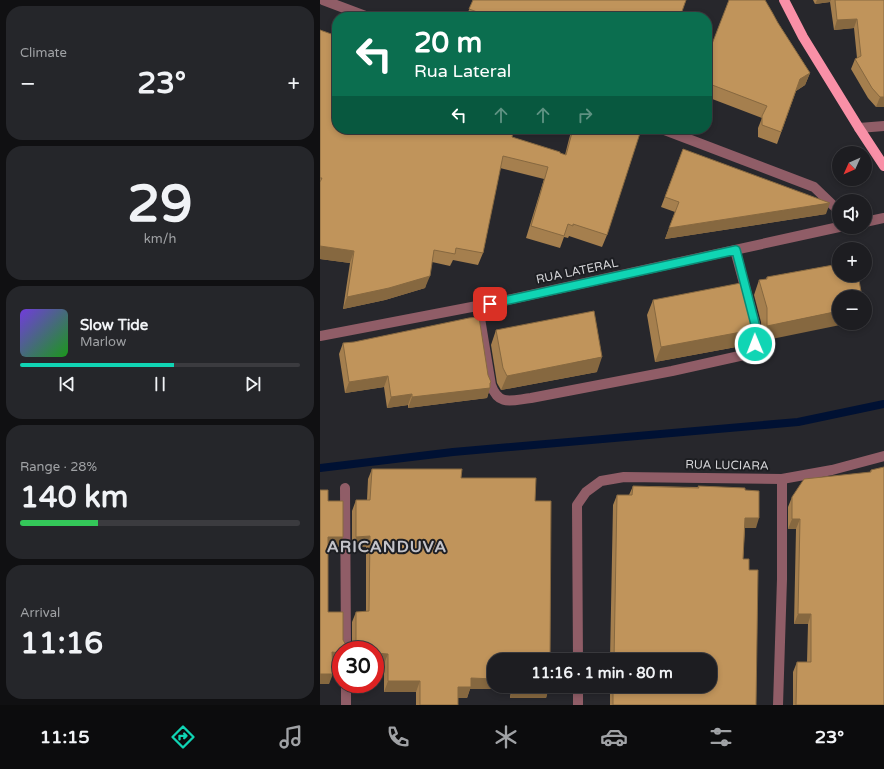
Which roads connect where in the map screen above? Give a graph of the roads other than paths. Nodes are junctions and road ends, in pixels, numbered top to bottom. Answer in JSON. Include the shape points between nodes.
{"nodes":[{"id":1,"x":323,"y":0,"type":"edge"},
{"id":2,"x":784,"y":0,"type":"edge"},
{"id":3,"x":355,"y":12,"type":"edge"},
{"id":4,"x":884,"y":126,"type":"edge"},
{"id":5,"x":859,"y":128,"type":"junction"},
{"id":6,"x":675,"y":134,"type":"edge"},
{"id":7,"x":884,"y":166,"type":"edge"},
{"id":8,"x":832,"y":204,"type":"edge"},
{"id":9,"x":884,"y":218,"type":"edge"},
{"id":10,"x":872,"y":221,"type":"edge"},
{"id":11,"x":832,"y":229,"type":"edge"},
{"id":12,"x":736,"y":250,"type":"junction"},
{"id":13,"x":478,"y":306,"type":"junction"},
{"id":14,"x":320,"y":336,"type":"edge"},
{"id":15,"x":884,"y":456,"type":"edge"},
{"id":16,"x":782,"y":479,"type":"junction"},
{"id":17,"x":345,"y":488,"type":"dead end"},
{"id":18,"x":346,"y":641,"type":"edge"},
{"id":19,"x":578,"y":653,"type":"edge"},
{"id":20,"x":346,"y":693,"type":"edge"},
{"id":21,"x":578,"y":693,"type":"edge"},
{"id":22,"x":346,"y":705,"type":"edge"},
{"id":23,"x":578,"y":705,"type":"edge"},
{"id":24,"x":778,"y":705,"type":"edge"}],
"edges":[{"from":1,"to":3,"type":"street"},
{"from":2,"to":5,"type":"main road","via":[[803,37]]},
{"from":4,"to":5,"type":"street"},
{"from":5,"to":7,"type":"main road"},
{"from":6,"to":8,"type":"street","via":[[814,187]]},
{"from":9,"to":10,"type":"street"},
{"from":11,"to":12,"type":"street","name":"RUA LATERAL"},
{"from":12,"to":13,"type":"street","name":"RUA LATERAL"},
{"from":12,"to":13,"type":"street","via":[[755,324],[755,344],[744,355],[694,366],[530,398],[501,400],[491,385]]},
{"from":13,"to":14,"type":"street","name":"RUA LATERAL"},
{"from":15,"to":16,"type":"street","name":"RUA LUCIARA","via":[[832,470]]},
{"from":16,"to":19,"type":"street","name":"RUA LUCIARA","via":[[624,477],[601,481],[586,492],[577,505]]},
{"from":16,"to":24,"type":"street"},
{"from":17,"to":18,"type":"street"},
{"from":20,"to":22,"type":"street"},
{"from":21,"to":23,"type":"street"}]}
